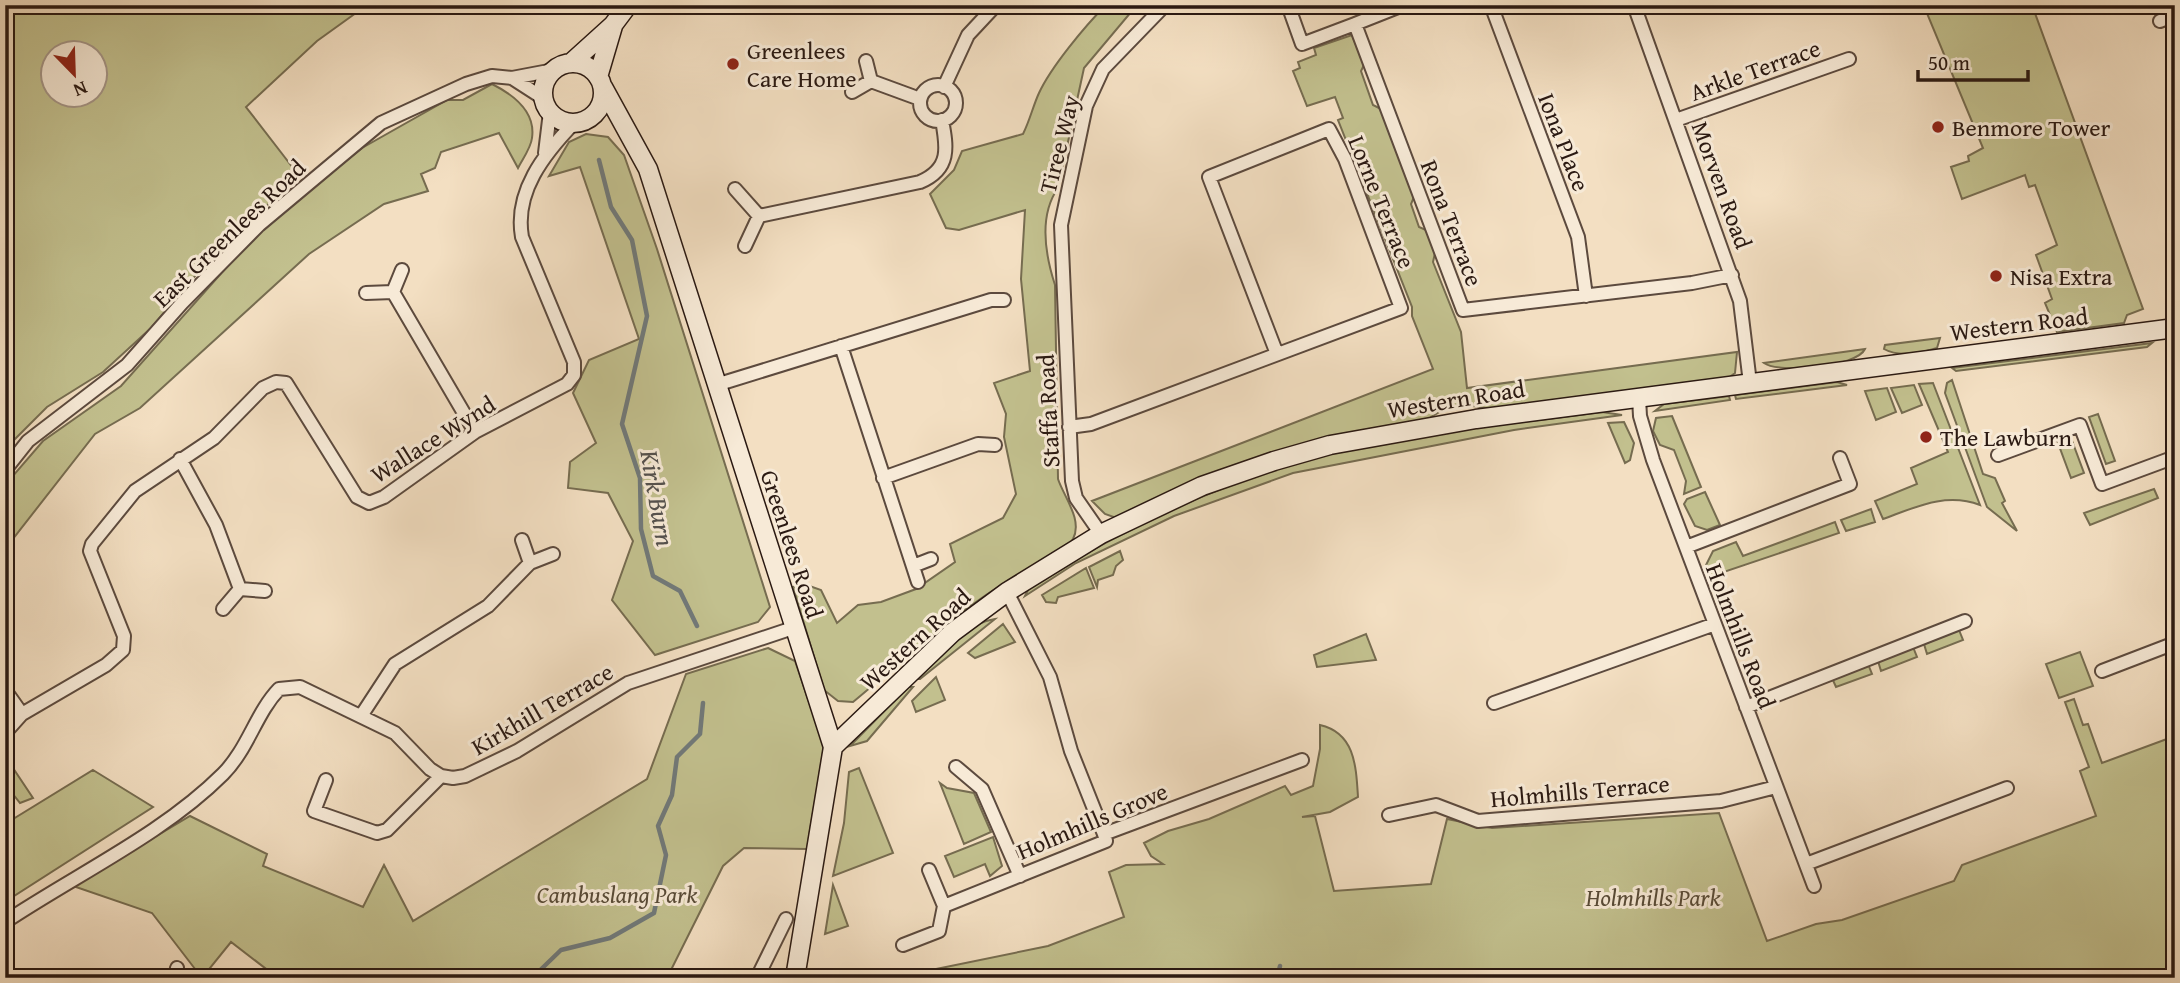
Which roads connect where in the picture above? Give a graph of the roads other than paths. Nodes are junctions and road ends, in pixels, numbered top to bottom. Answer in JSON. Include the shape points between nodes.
{"nodes":[{"id":1,"x":628,"y":5,"type":"edge"},
{"id":2,"x":1165,"y":5,"type":"edge"},
{"id":3,"x":1288,"y":5,"type":"edge"},
{"id":4,"x":1403,"y":5,"type":"edge"},
{"id":5,"x":1491,"y":5,"type":"edge"},
{"id":6,"x":1634,"y":5,"type":"edge"},
{"id":7,"x":990,"y":7,"type":"edge"},
{"id":8,"x":2175,"y":15,"type":"edge"},
{"id":9,"x":2160,"y":21,"type":"dead end"},
{"id":10,"x":1355,"y":24,"type":"junction"},
{"id":11,"x":613,"y":26,"type":"junction"},
{"id":12,"x":1849,"y":59,"type":"dead end"},
{"id":13,"x":866,"y":61,"type":"dead end"},
{"id":14,"x":571,"y":63,"type":"junction"},
{"id":15,"x":554,"y":70,"type":"junction"},
{"id":16,"x":512,"y":78,"type":"junction"},
{"id":17,"x":871,"y":81,"type":"junction"},
{"id":18,"x":601,"y":82,"type":"junction"},
{"id":19,"x":944,"y":87,"type":"junction"},
{"id":20,"x":852,"y":92,"type":"dead end"},
{"id":21,"x":920,"y":99,"type":"junction"},
{"id":22,"x":547,"y":105,"type":"junction"},
{"id":23,"x":582,"y":120,"type":"junction"},
{"id":24,"x":942,"y":120,"type":"junction"},
{"id":25,"x":1676,"y":120,"type":"junction"},
{"id":26,"x":630,"y":136,"type":"junction"},
{"id":27,"x":545,"y":153,"type":"junction"},
{"id":28,"x":735,"y":189,"type":"dead end"},
{"id":29,"x":759,"y":216,"type":"junction"},
{"id":30,"x":745,"y":246,"type":"dead end"},
{"id":31,"x":402,"y":270,"type":"dead end"},
{"id":32,"x":1732,"y":275,"type":"junction"},
{"id":33,"x":1063,"y":278,"type":"joint"},
{"id":34,"x":393,"y":292,"type":"junction"},
{"id":35,"x":366,"y":293,"type":"dead end"},
{"id":36,"x":1586,"y":296,"type":"junction"},
{"id":37,"x":1004,"y":300,"type":"dead end"},
{"id":38,"x":2175,"y":328,"type":"edge"},
{"id":39,"x":841,"y":346,"type":"junction"},
{"id":40,"x":1277,"y":354,"type":"junction"},
{"id":41,"x":1749,"y":383,"type":"junction"},
{"id":42,"x":716,"y":385,"type":"junction"},
{"id":43,"x":1639,"y":398,"type":"junction"},
{"id":44,"x":1069,"y":428,"type":"junction"},
{"id":45,"x":475,"y":432,"type":"junction"},
{"id":46,"x":995,"y":445,"type":"dead end"},
{"id":47,"x":1998,"y":455,"type":"dead end"},
{"id":48,"x":2175,"y":457,"type":"edge"},
{"id":49,"x":1840,"y":458,"type":"dead end"},
{"id":50,"x":180,"y":459,"type":"junction"},
{"id":51,"x":5,"y":470,"type":"edge"},
{"id":52,"x":883,"y":478,"type":"junction"},
{"id":53,"x":1101,"y":534,"type":"junction"},
{"id":54,"x":522,"y":540,"type":"dead end"},
{"id":55,"x":1686,"y":547,"type":"junction"},
{"id":56,"x":553,"y":554,"type":"dead end"},
{"id":57,"x":931,"y":559,"type":"dead end"},
{"id":58,"x":530,"y":563,"type":"junction"},
{"id":59,"x":913,"y":566,"type":"junction"},
{"id":60,"x":918,"y":582,"type":"dead end"},
{"id":61,"x":240,"y":589,"type":"junction"},
{"id":62,"x":265,"y":591,"type":"dead end"},
{"id":63,"x":1007,"y":592,"type":"junction"},
{"id":64,"x":223,"y":609,"type":"dead end"},
{"id":65,"x":1965,"y":621,"type":"dead end"},
{"id":66,"x":1714,"y":624,"type":"junction"},
{"id":67,"x":793,"y":628,"type":"junction"},
{"id":68,"x":2175,"y":643,"type":"edge"},
{"id":69,"x":2102,"y":671,"type":"dead end"},
{"id":70,"x":5,"y":690,"type":"edge"},
{"id":71,"x":1494,"y":703,"type":"dead end"},
{"id":72,"x":1746,"y":707,"type":"junction"},
{"id":73,"x":22,"y":714,"type":"junction"},
{"id":74,"x":361,"y":716,"type":"junction"},
{"id":75,"x":5,"y":733,"type":"edge"},
{"id":76,"x":833,"y":747,"type":"junction"},
{"id":77,"x":1302,"y":760,"type":"dead end"},
{"id":78,"x":956,"y":767,"type":"dead end"},
{"id":79,"x":441,"y":776,"type":"junction"},
{"id":80,"x":326,"y":780,"type":"dead end"},
{"id":81,"x":1776,"y":787,"type":"junction"},
{"id":82,"x":2007,"y":788,"type":"dead end"},
{"id":83,"x":1390,"y":815,"type":"dead end"},
{"id":84,"x":1104,"y":834,"type":"junction"},
{"id":85,"x":1806,"y":864,"type":"junction"},
{"id":86,"x":929,"y":870,"type":"dead end"},
{"id":87,"x":1020,"y":876,"type":"junction"},
{"id":88,"x":1814,"y":886,"type":"dead end"},
{"id":89,"x":944,"y":906,"type":"junction"},
{"id":90,"x":786,"y":919,"type":"dead end"},
{"id":91,"x":5,"y":922,"type":"edge"},
{"id":92,"x":903,"y":945,"type":"dead end"},
{"id":93,"x":757,"y":978,"type":"edge"},
{"id":94,"x":795,"y":978,"type":"edge"}],
"edges":[{"from":1,"to":11,"type":"street"},
{"from":2,"to":33,"type":"street","name":"Tiree Way","via":[[1104,69],[1086,106],[1061,225]]},
{"from":3,"to":10,"type":"street","via":[[1302,44]]},
{"from":4,"to":10,"type":"street"},
{"from":5,"to":36,"type":"street","name":"Iona Place","via":[[1578,237]]},
{"from":6,"to":25,"type":"street","name":"Morven Road"},
{"from":7,"to":19,"type":"street","via":[[968,35]]},
{"from":8,"to":9,"type":"street"},
{"from":10,"to":36,"type":"street","name":"Rona Terrace","via":[[1463,310]]},
{"from":11,"to":14,"type":"street"},
{"from":11,"to":18,"type":"street"},
{"from":12,"to":25,"type":"street","name":"Arkle Terrace"},
{"from":13,"to":17,"type":"street"},
{"from":14,"to":15,"type":"street"},
{"from":14,"to":18,"type":"street","via":[[582,64]]},
{"from":15,"to":16,"type":"street","name":"East Greenlees Road"},
{"from":15,"to":22,"type":"street","via":[[547,78]]},
{"from":16,"to":22,"type":"street"},
{"from":16,"to":51,"type":"street","name":"East Greenlees Road","via":[[492,76],[466,84],[382,123],[259,225],[127,365],[28,441]]},
{"from":17,"to":20,"type":"street"},
{"from":17,"to":21,"type":"street"},
{"from":18,"to":23,"type":"street","via":[[603,98]]},
{"from":18,"to":26,"type":"street","name":"Greenlees Road"},
{"from":19,"to":21,"type":"street","via":[[927,89]]},
{"from":19,"to":24,"type":"street","via":[[953,94],[955,104]]},
{"from":21,"to":24,"type":"street","via":[[925,116]]},
{"from":22,"to":23,"type":"street","via":[[557,118]]},
{"from":22,"to":27,"type":"street","name":"Wallace Wynd"},
{"from":23,"to":26,"type":"street"},
{"from":23,"to":27,"type":"street","name":"Wallace Wynd"},
{"from":24,"to":29,"type":"street","via":[[948,150],[928,179]]},
{"from":25,"to":32,"type":"street","name":"Morven Road"},
{"from":26,"to":42,"type":"street","name":"Greenlees Road","via":[[648,169]]},
{"from":27,"to":45,"type":"street","name":"Wallace Wynd","via":[[526,191],[519,222],[574,362],[574,375],[567,384]]},
{"from":28,"to":29,"type":"street"},
{"from":29,"to":30,"type":"street"},
{"from":31,"to":34,"type":"street"},
{"from":32,"to":36,"type":"street","name":"Rona Terrace"},
{"from":32,"to":41,"type":"street","name":"Morven Road","via":[[1740,301]]},
{"from":33,"to":44,"type":"street","name":"Staffa Road"},
{"from":34,"to":35,"type":"street"},
{"from":34,"to":45,"type":"street"},
{"from":37,"to":39,"type":"street","via":[[991,300]]},
{"from":38,"to":41,"type":"street","name":"Western Road"},
{"from":39,"to":42,"type":"street"},
{"from":39,"to":52,"type":"street"},
{"from":40,"to":40,"type":"street","name":"Lorne Terrace","via":[[1209,177],[1329,129],[1345,159],[1401,308]]},
{"from":40,"to":44,"type":"street","name":"Lorne Terrace","via":[[1091,424]]},
{"from":41,"to":43,"type":"street","name":"Western Road"},
{"from":42,"to":67,"type":"street","name":"Greenlees Road"},
{"from":43,"to":53,"type":"street","name":"Western Road","via":[[1476,419],[1330,445],[1202,486]]},
{"from":43,"to":55,"type":"street","name":"Holmhills Road","via":[[1653,460]]},
{"from":44,"to":53,"type":"street","name":"Staffa Road","via":[[1076,498]]},
{"from":45,"to":50,"type":"street","name":"Wallace Wynd","via":[[384,497],[362,502],[292,391],[286,383],[276,382],[263,388],[214,438]]},
{"from":46,"to":52,"type":"street","via":[[978,444]]},
{"from":47,"to":48,"type":"street","via":[[2080,425],[2102,484]]},
{"from":49,"to":55,"type":"street","via":[[1850,484]]},
{"from":50,"to":61,"type":"street","via":[[216,525]]},
{"from":50,"to":73,"type":"street","name":"Wallace Wynd","via":[[135,491],[92,544],[90,551],[124,636],[123,650],[106,665]]},
{"from":52,"to":59,"type":"street"},
{"from":53,"to":63,"type":"street","name":"Western Road"},
{"from":54,"to":58,"type":"street"},
{"from":55,"to":66,"type":"street","name":"Holmhills Road"},
{"from":56,"to":58,"type":"street"},
{"from":57,"to":59,"type":"street"},
{"from":58,"to":74,"type":"street","via":[[488,606],[396,664]]},
{"from":59,"to":60,"type":"street"},
{"from":61,"to":62,"type":"street"},
{"from":61,"to":64,"type":"street"},
{"from":63,"to":76,"type":"street","name":"Western Road","via":[[953,632]]},
{"from":63,"to":84,"type":"street","via":[[1050,677],[1071,751]]},
{"from":65,"to":72,"type":"street"},
{"from":66,"to":71,"type":"street"},
{"from":66,"to":72,"type":"street","name":"Holmhills Road"},
{"from":67,"to":76,"type":"street","name":"Greenlees Road"},
{"from":67,"to":79,"type":"street","name":"Kirkhill Terrace","via":[[628,683],[517,751],[465,776]]},
{"from":68,"to":69,"type":"street"},
{"from":70,"to":73,"type":"street"},
{"from":72,"to":81,"type":"street","name":"Holmhills Road"},
{"from":73,"to":75,"type":"street","name":"Wallace Wynd"},
{"from":74,"to":79,"type":"street","via":[[395,733]]},
{"from":74,"to":91,"type":"street","via":[[300,687],[279,689],[235,760],[199,797]]},
{"from":76,"to":94,"type":"street","name":"Greenlees Road"},
{"from":77,"to":84,"type":"street","name":"Holmhills Grove"},
{"from":78,"to":87,"type":"street","name":"Holmhills Grove","via":[[982,789]]},
{"from":79,"to":80,"type":"street","via":[[387,830],[377,833],[314,811]]},
{"from":81,"to":83,"type":"street","name":"Holmhills Terrace","via":[[1721,801],[1479,821],[1436,805]]},
{"from":81,"to":85,"type":"street","name":"Holmhills Road"},
{"from":82,"to":85,"type":"street"},
{"from":84,"to":87,"type":"street","name":"Holmhills Grove","via":[[1106,841]]},
{"from":85,"to":88,"type":"street","name":"Holmhills Road"},
{"from":86,"to":89,"type":"street"},
{"from":87,"to":89,"type":"street"},
{"from":89,"to":92,"type":"street","via":[[939,931]]},
{"from":90,"to":93,"type":"street"}]}
